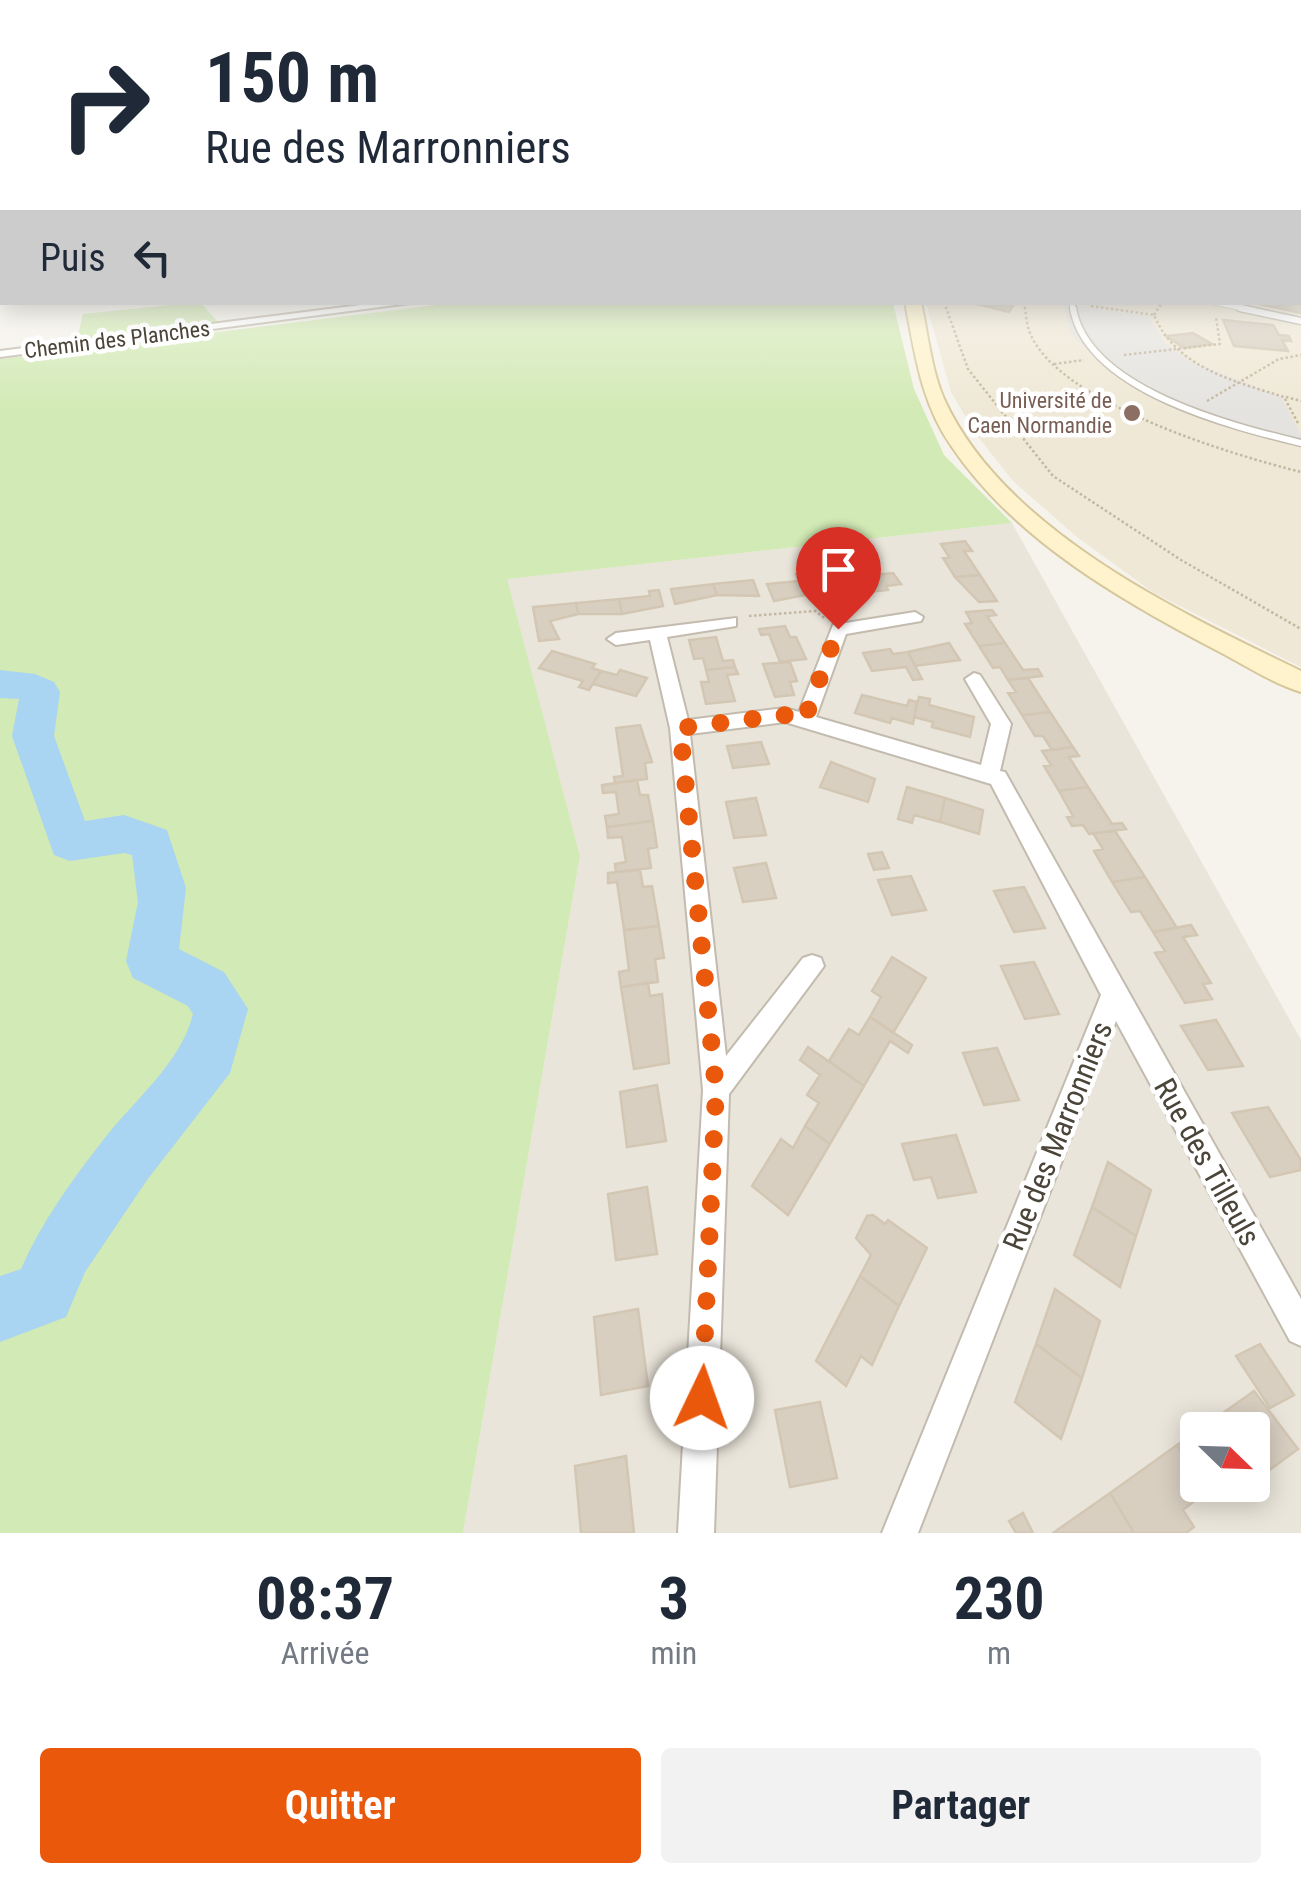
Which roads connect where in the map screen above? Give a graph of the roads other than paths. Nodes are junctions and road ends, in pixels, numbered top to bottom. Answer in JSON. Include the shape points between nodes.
{"nodes":[{"id":1,"x":389,"y":305,"type":"edge"},
{"id":2,"x":914,"y":305,"type":"edge"},
{"id":3,"x":1069,"y":305,"type":"edge"},
{"id":4,"x":1226,"y":305,"type":"edge"},
{"id":5,"x":1301,"y":322,"type":"edge"},
{"id":6,"x":0,"y":354,"type":"edge"},
{"id":7,"x":1301,"y":442,"type":"edge"},
{"id":8,"x":915,"y":617,"type":"dead end"},
{"id":9,"x":730,"y":622,"type":"road end"},
{"id":10,"x":657,"y":633,"type":"junction"},
{"id":11,"x":616,"y":639,"type":"dead end"},
{"id":12,"x":974,"y":680,"type":"dead end"},
{"id":13,"x":1301,"y":682,"type":"edge"},
{"id":14,"x":804,"y":721,"type":"junction"},
{"id":15,"x":680,"y":728,"type":"junction"},
{"id":16,"x":989,"y":774,"type":"junction"},
{"id":17,"x":812,"y":966,"type":"dead end"},
{"id":18,"x":1114,"y":994,"type":"junction"},
{"id":19,"x":716,"y":1090,"type":"junction"},
{"id":20,"x":1301,"y":1330,"type":"edge"},
{"id":21,"x":696,"y":1533,"type":"edge"},
{"id":22,"x":900,"y":1533,"type":"edge"}],
"edges":[{"from":1,"to":6,"type":"street","name":"Chemin des Planches"},
{"from":2,"to":13,"type":"main road","via":[[935,399],[954,438],[997,488],[1115,580]]},
{"from":3,"to":7,"type":"lane","via":[[1083,340],[1134,382],[1191,410]]},
{"from":4,"to":5,"type":"lane"},
{"from":8,"to":14,"type":"street","via":[[838,629]]},
{"from":9,"to":10,"type":"street"},
{"from":10,"to":11,"type":"street"},
{"from":10,"to":15,"type":"street"},
{"from":12,"to":16,"type":"street","via":[[1000,724]]},
{"from":14,"to":15,"type":"street","via":[[784,715]]},
{"from":14,"to":16,"type":"street"},
{"from":15,"to":19,"type":"street"},
{"from":16,"to":18,"type":"street","name":"Rue des Marronniers","via":[[1003,782]]},
{"from":17,"to":19,"type":"street"},
{"from":18,"to":20,"type":"street","name":"Rue des Tilleuls"},
{"from":18,"to":22,"type":"street","name":"Rue des Marronniers"},
{"from":19,"to":21,"type":"street"}]}
